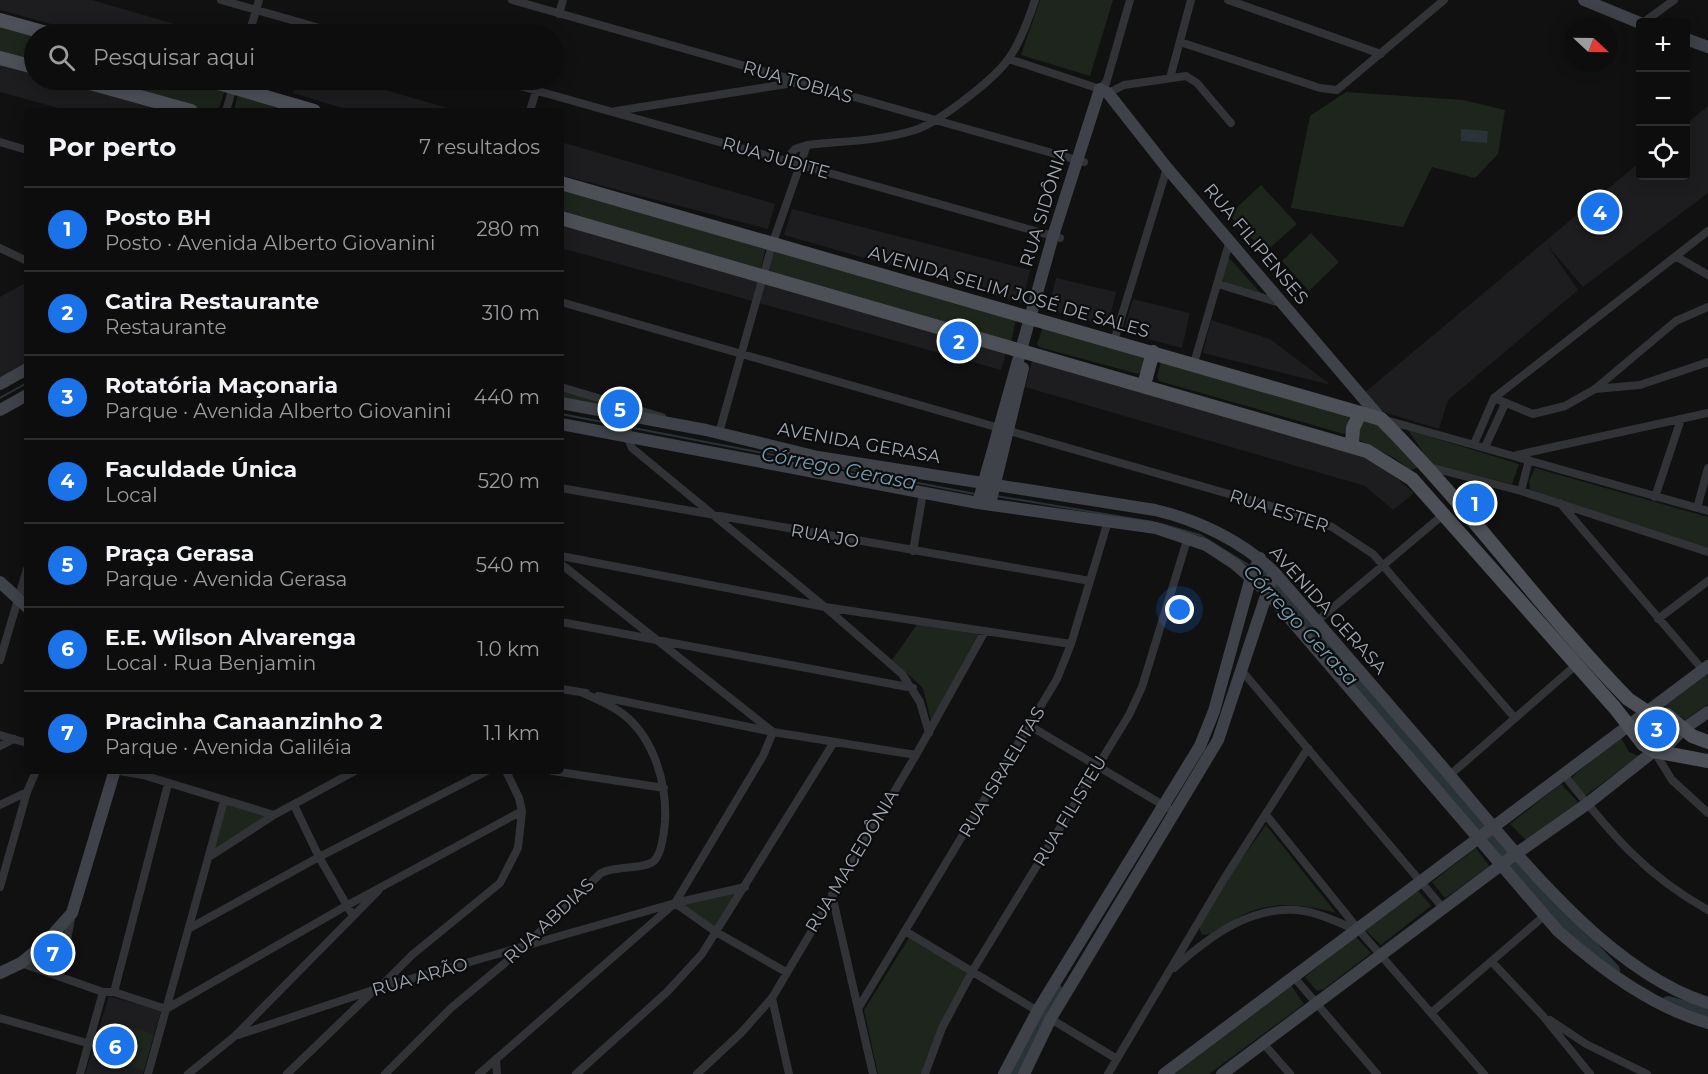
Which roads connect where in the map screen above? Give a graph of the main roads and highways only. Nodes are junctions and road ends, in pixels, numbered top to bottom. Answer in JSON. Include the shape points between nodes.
{"nodes":[{"id":1,"x":1587,"y":0,"type":"edge"},
{"id":2,"x":0,"y":20,"type":"edge"},
{"id":3,"x":1636,"y":20,"type":"edge"},
{"id":4,"x":24,"y":27,"type":"edge"},
{"id":5,"x":1690,"y":40,"type":"edge"},
{"id":6,"x":1708,"y":46,"type":"edge"},
{"id":7,"x":0,"y":58,"type":"edge"},
{"id":8,"x":24,"y":64,"type":"edge"},
{"id":9,"x":1105,"y":89,"type":"joint"},
{"id":10,"x":115,"y":90,"type":"edge"},
{"id":11,"x":254,"y":90,"type":"edge"},
{"id":12,"x":181,"y":108,"type":"edge"},
{"id":13,"x":305,"y":108,"type":"edge"},
{"id":14,"x":564,"y":184,"type":"edge"},
{"id":15,"x":564,"y":219,"type":"edge"},
{"id":16,"x":1034,"y":318,"type":"junction"},
{"id":17,"x":1024,"y":350,"type":"junction"},
{"id":18,"x":1153,"y":352,"type":"junction"},
{"id":19,"x":24,"y":371,"type":"edge"},
{"id":20,"x":0,"y":384,"type":"edge"},
{"id":21,"x":1144,"y":385,"type":"junction"},
{"id":22,"x":24,"y":397,"type":"edge"},
{"id":23,"x":564,"y":404,"type":"edge"},
{"id":24,"x":3,"y":409,"type":"edge"},
{"id":25,"x":1360,"y":412,"type":"junction"},
{"id":26,"x":1381,"y":419,"type":"junction"},
{"id":27,"x":0,"y":421,"type":"edge"},
{"id":28,"x":564,"y":424,"type":"edge"},
{"id":29,"x":1352,"y":445,"type":"junction"},
{"id":30,"x":1429,"y":467,"type":"junction"},
{"id":31,"x":1412,"y":479,"type":"junction"},
{"id":32,"x":986,"y":493,"type":"junction"},
{"id":33,"x":1495,"y":547,"type":"junction"},
{"id":34,"x":1483,"y":558,"type":"junction"},
{"id":35,"x":1255,"y":570,"type":"junction"},
{"id":36,"x":0,"y":582,"type":"edge"},
{"id":37,"x":1269,"y":583,"type":"junction"},
{"id":38,"x":23,"y":603,"type":"edge"},
{"id":39,"x":1705,"y":668,"type":"edge"},
{"id":40,"x":1646,"y":711,"type":"junction"},
{"id":41,"x":1708,"y":712,"type":"edge"},
{"id":42,"x":1629,"y":725,"type":"junction"},
{"id":43,"x":1683,"y":730,"type":"junction"},
{"id":44,"x":1708,"y":742,"type":"edge"},
{"id":45,"x":1653,"y":751,"type":"junction"},
{"id":46,"x":1708,"y":761,"type":"edge"},
{"id":47,"x":115,"y":774,"type":"edge"},
{"id":48,"x":1170,"y":809,"type":"junction"},
{"id":49,"x":1485,"y":831,"type":"junction"},
{"id":50,"x":1510,"y":859,"type":"junction"},
{"id":51,"x":0,"y":973,"type":"edge"},
{"id":52,"x":1708,"y":1003,"type":"edge"},
{"id":53,"x":1044,"y":1014,"type":"junction"},
{"id":54,"x":1708,"y":1023,"type":"edge"},
{"id":55,"x":1004,"y":1074,"type":"edge"},
{"id":56,"x":1024,"y":1074,"type":"edge"},
{"id":57,"x":1164,"y":1074,"type":"edge"},
{"id":58,"x":1222,"y":1074,"type":"edge"}],
"edges":[{"from":1,"to":3,"type":"main road"},
{"from":2,"to":4,"type":"main road"},
{"from":5,"to":6,"type":"main road"},
{"from":7,"to":8,"type":"main road"},
{"from":9,"to":16,"type":"main road","name":"RUA SIDÔNIA"},
{"from":9,"to":26,"type":"main road","name":"RUA FILIPENSES","via":[[1167,168]]},
{"from":10,"to":12,"type":"main road"},
{"from":11,"to":13,"type":"main road"},
{"from":14,"to":16,"type":"main road","name":"AVENIDA SELIM JOSÉ DE SALES"},
{"from":15,"to":17,"type":"main road"},
{"from":16,"to":17,"type":"main road","name":"RUA SIDÔNIA"},
{"from":16,"to":18,"type":"main road","name":"AVENIDA SELIM JOSÉ DE SALES"},
{"from":17,"to":21,"type":"main road"},
{"from":17,"to":32,"type":"main road","name":"RUA SIDÔNIA"},
{"from":18,"to":21,"type":"main road"},
{"from":18,"to":25,"type":"main road","name":"AVENIDA SELIM JOSÉ DE SALES"},
{"from":19,"to":20,"type":"main road"},
{"from":21,"to":29,"type":"main road"},
{"from":22,"to":24,"type":"main road"},
{"from":23,"to":32,"type":"main road","name":"AVENIDA GERASA","via":[[706,430]]},
{"from":24,"to":27,"type":"main road"},
{"from":25,"to":26,"type":"main road","name":"AVENIDA SELIM JOSÉ DE SALES"},
{"from":25,"to":29,"type":"main road","via":[[1353,428]]},
{"from":26,"to":30,"type":"main road","name":"AVENIDA SELIM JOSÉ DE SALES"},
{"from":28,"to":32,"type":"main road","name":"AVENIDA GERASA","via":[[923,493]]},
{"from":29,"to":31,"type":"main road"},
{"from":30,"to":31,"type":"main road"},
{"from":30,"to":33,"type":"main road","name":"AVENIDA SELIM JOSÉ DE SALES"},
{"from":31,"to":34,"type":"main road"},
{"from":32,"to":35,"type":"main road","name":"AVENIDA GERASA","via":[[1188,537]]},
{"from":32,"to":35,"type":"main road","name":"AVENIDA GERASA","via":[[1173,514],[1203,526]]},
{"from":33,"to":34,"type":"main road"},
{"from":33,"to":40,"type":"main road","name":"AVENIDA SELIM JOSÉ DE SALES","via":[[1612,682]]},
{"from":34,"to":42,"type":"main road"},
{"from":35,"to":37,"type":"main road","name":"AVENIDA GERASA"},
{"from":35,"to":37,"type":"main road"},
{"from":35,"to":48,"type":"main road","via":[[1214,711]]},
{"from":36,"to":38,"type":"main road"},
{"from":37,"to":48,"type":"main road","via":[[1218,740]]},
{"from":37,"to":49,"type":"main road","name":"AVENIDA GERASA"},
{"from":37,"to":49,"type":"main road","name":"AVENIDA GERASA","via":[[1317,621],[1450,775]]},
{"from":39,"to":40,"type":"main road"},
{"from":40,"to":42,"type":"main road"},
{"from":40,"to":43,"type":"main road","name":"AVENIDA SELIM JOSÉ DE SALES","via":[[1667,714]]},
{"from":41,"to":43,"type":"main road"},
{"from":42,"to":45,"type":"main road"},
{"from":42,"to":49,"type":"main road"},
{"from":43,"to":44,"type":"main road","name":"AVENIDA SELIM JOSÉ DE SALES"},
{"from":43,"to":45,"type":"main road","via":[[1665,747]]},
{"from":45,"to":46,"type":"main road"},
{"from":45,"to":50,"type":"main road"},
{"from":47,"to":51,"type":"main road","via":[[72,913],[45,944]]},
{"from":48,"to":53,"type":"main road"},
{"from":49,"to":50,"type":"main road","name":"AVENIDA GERASA"},
{"from":49,"to":50,"type":"main road","name":"AVENIDA GERASA"},
{"from":49,"to":57,"type":"main road"},
{"from":50,"to":52,"type":"main road","name":"AVENIDA GERASA","via":[[1630,963],[1663,984]]},
{"from":50,"to":54,"type":"main road","name":"AVENIDA GERASA","via":[[1544,916],[1577,948],[1668,1008]]},
{"from":50,"to":58,"type":"main road"},
{"from":53,"to":55,"type":"main road"},
{"from":53,"to":56,"type":"main road"}]}
